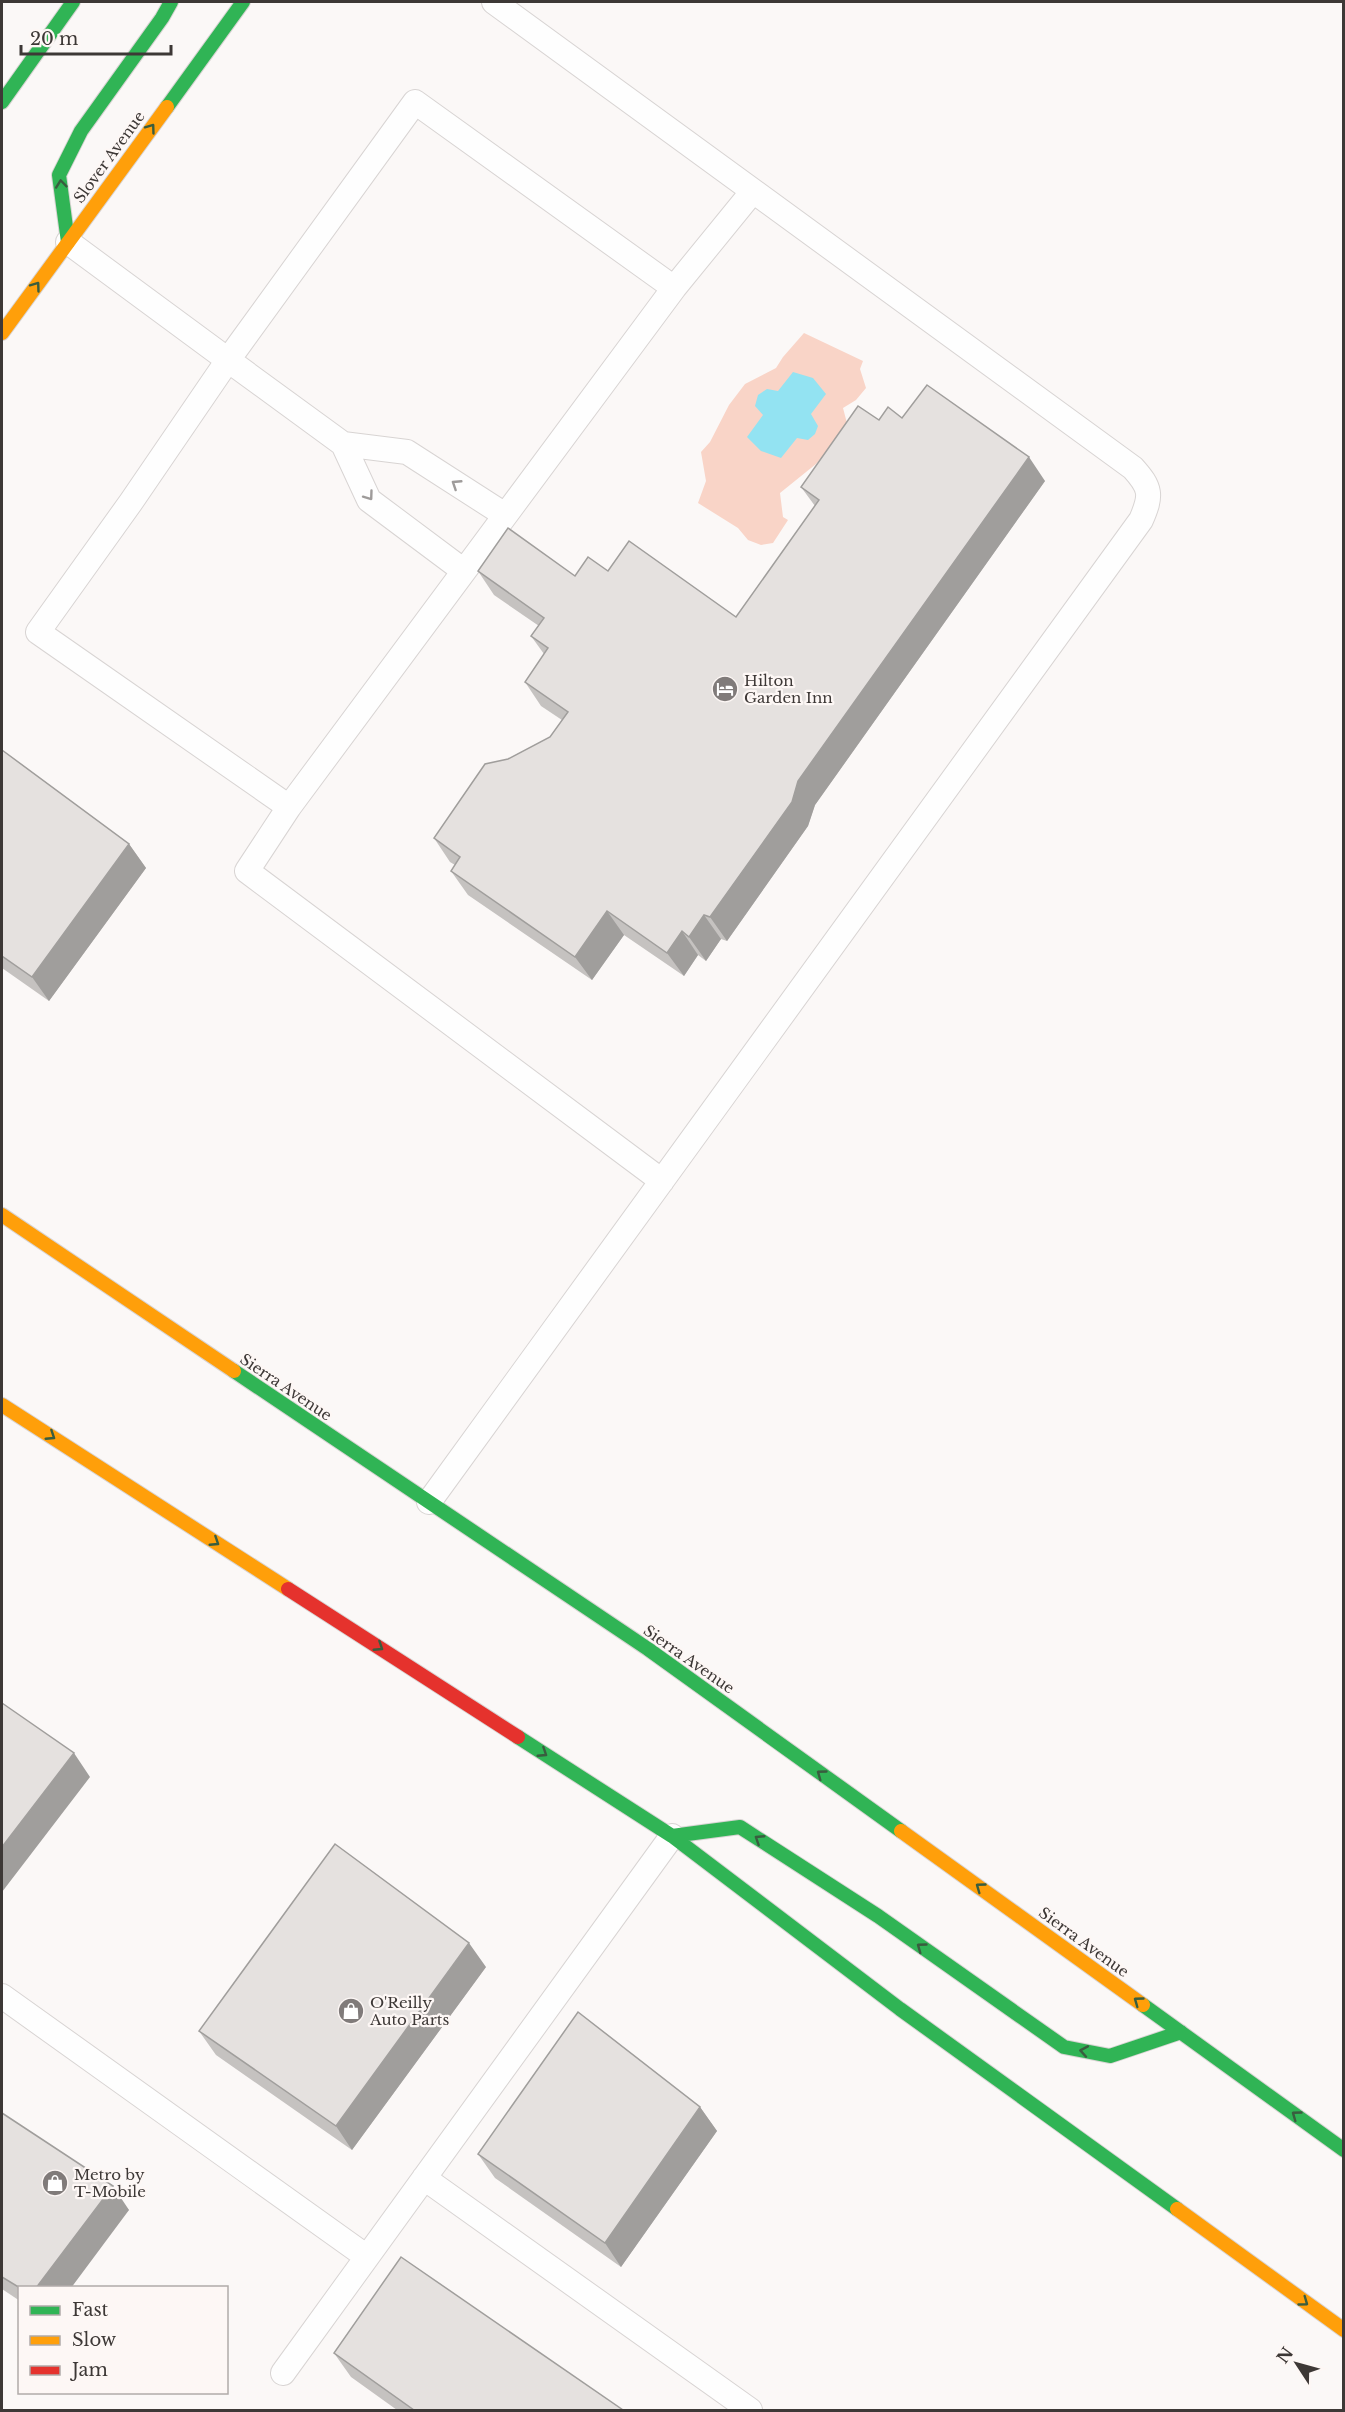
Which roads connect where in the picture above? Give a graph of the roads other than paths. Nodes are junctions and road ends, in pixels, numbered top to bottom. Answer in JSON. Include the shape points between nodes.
{"nodes":[{"id":1,"x":74,"y":2,"type":"edge"},
{"id":2,"x":171,"y":2,"type":"edge"},
{"id":3,"x":243,"y":2,"type":"edge"},
{"id":4,"x":494,"y":2,"type":"edge"},
{"id":5,"x":2,"y":102,"type":"edge"},
{"id":6,"x":753,"y":191,"type":"junction"},
{"id":7,"x":68,"y":242,"type":"junction"},
{"id":8,"x":674,"y":288,"type":"junction"},
{"id":9,"x":2,"y":333,"type":"edge"},
{"id":10,"x":228,"y":360,"type":"junction"},
{"id":11,"x":343,"y":444,"type":"junction"},
{"id":12,"x":505,"y":515,"type":"junction"},
{"id":13,"x":464,"y":571,"type":"junction"},
{"id":14,"x":289,"y":807,"type":"junction"},
{"id":15,"x":662,"y":1180,"type":"junction"},
{"id":16,"x":2,"y":1215,"type":"edge"},
{"id":17,"x":2,"y":1405,"type":"edge"},
{"id":18,"x":429,"y":1502,"type":"junction"},
{"id":19,"x":672,"y":1836,"type":"junction"},
{"id":20,"x":2,"y":1996,"type":"edge"},
{"id":21,"x":1181,"y":2032,"type":"junction"},
{"id":22,"x":1344,"y":2150,"type":"edge"},
{"id":23,"x":424,"y":2178,"type":"junction"},
{"id":24,"x":368,"y":2257,"type":"junction"},
{"id":25,"x":1344,"y":2330,"type":"edge"},
{"id":26,"x":283,"y":2373,"type":"dead end"},
{"id":27,"x":750,"y":2410,"type":"edge"}],
"edges":[{"from":1,"to":5,"type":"main road"},
{"from":7,"to":2,"type":"main road","one_way":true,"via":[[59,175],[81,131]]},
{"from":7,"to":3,"type":"main road","name":"Slover Avenue","one_way":true},
{"from":4,"to":6,"type":"lane"},
{"from":6,"to":8,"type":"lane"},
{"from":6,"to":15,"type":"lane","via":[[1133,468],[1147,483],[1149,501],[1141,520]]},
{"from":9,"to":7,"type":"main road","name":"Slover Avenue","one_way":true},
{"from":7,"to":10,"type":"lane"},
{"from":8,"to":10,"type":"lane","via":[[415,102]]},
{"from":8,"to":12,"type":"lane"},
{"from":10,"to":11,"type":"lane"},
{"from":10,"to":14,"type":"lane","via":[[38,632]]},
{"from":12,"to":11,"type":"lane","one_way":true,"via":[[407,452]]},
{"from":11,"to":13,"type":"lane","one_way":true,"via":[[369,500]]},
{"from":12,"to":13,"type":"lane"},
{"from":13,"to":14,"type":"lane"},
{"from":14,"to":15,"type":"lane","via":[[246,871]]},
{"from":15,"to":18,"type":"lane"},
{"from":16,"to":18,"type":"main road","name":"Sierra Avenue"},
{"from":17,"to":19,"type":"main road","one_way":true},
{"from":21,"to":18,"type":"main road","name":"Sierra Avenue","one_way":true,"via":[[648,1649]]},
{"from":21,"to":19,"type":"main road","one_way":true,"via":[[1110,2056],[1064,2047],[878,1916],[740,1827]]},
{"from":19,"to":23,"type":"lane"},
{"from":19,"to":25,"type":"main road","one_way":true,"via":[[900,2009]]},
{"from":20,"to":24,"type":"lane"},
{"from":22,"to":21,"type":"main road","name":"Sierra Avenue","one_way":true},
{"from":23,"to":24,"type":"lane"},
{"from":23,"to":27,"type":"lane"},
{"from":24,"to":26,"type":"lane"}]}
